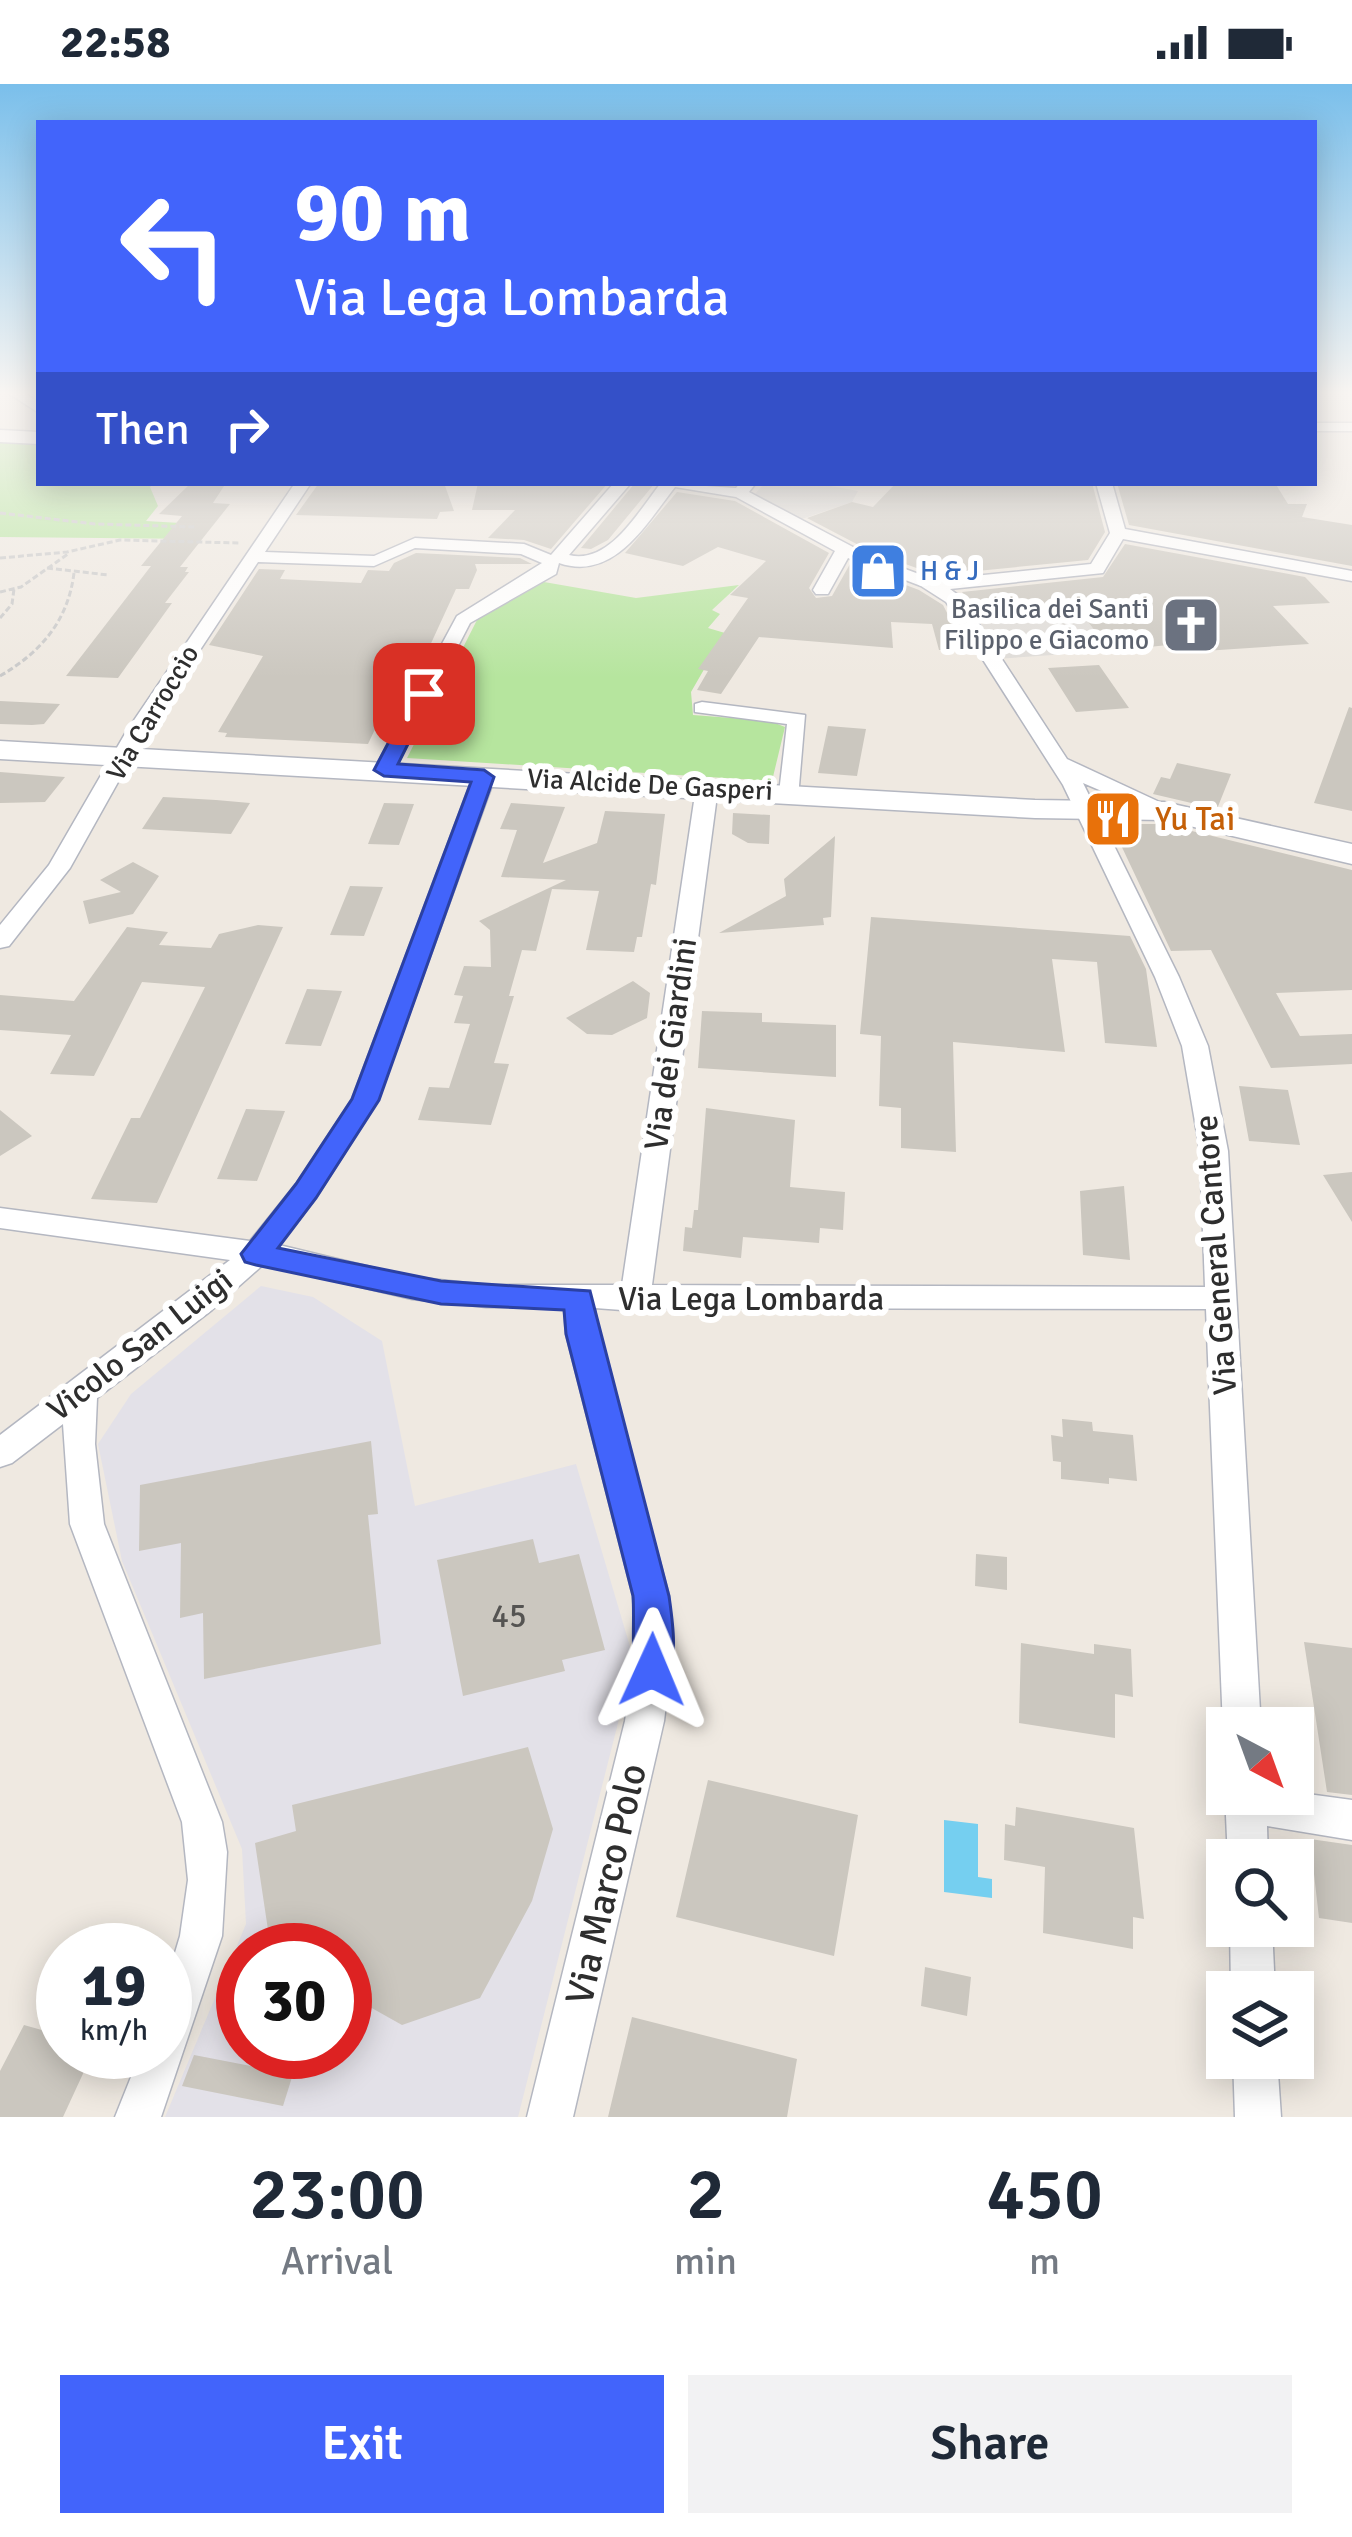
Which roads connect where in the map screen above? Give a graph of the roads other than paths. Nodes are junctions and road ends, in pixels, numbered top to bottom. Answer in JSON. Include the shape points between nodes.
{"nodes":[{"id":1,"x":300,"y":488,"type":"edge"},
{"id":2,"x":619,"y":488,"type":"edge"},
{"id":3,"x":666,"y":488,"type":"edge"},
{"id":4,"x":744,"y":488,"type":"edge"},
{"id":5,"x":1105,"y":488,"type":"edge"},
{"id":6,"x":1118,"y":533,"type":"junction"},
{"id":7,"x":844,"y":549,"type":"junction"},
{"id":8,"x":258,"y":550,"type":"junction"},
{"id":9,"x":1352,"y":576,"type":"edge"},
{"id":10,"x":934,"y":585,"type":"junction"},
{"id":11,"x":822,"y":590,"type":"dead end"},
{"id":12,"x":702,"y":708,"type":"dead end"},
{"id":13,"x":0,"y":750,"type":"edge"},
{"id":14,"x":125,"y":756,"type":"junction"},
{"id":15,"x":1059,"y":760,"type":"junction"},
{"id":16,"x":384,"y":770,"type":"junction"},
{"id":17,"x":484,"y":777,"type":"junction"},
{"id":18,"x":707,"y":788,"type":"junction"},
{"id":19,"x":790,"y":793,"type":"junction"},
{"id":20,"x":1084,"y":807,"type":"junction"},
{"id":21,"x":1174,"y":814,"type":"junction"},
{"id":22,"x":1352,"y":854,"type":"edge"},
{"id":23,"x":0,"y":941,"type":"edge"},
{"id":24,"x":0,"y":1218,"type":"edge"},
{"id":25,"x":256,"y":1254,"type":"junction"},
{"id":26,"x":1221,"y":1298,"type":"junction"},
{"id":27,"x":579,"y":1300,"type":"junction"},
{"id":28,"x":635,"y":1300,"type":"junction"},
{"id":29,"x":81,"y":1394,"type":"junction"},
{"id":30,"x":0,"y":1453,"type":"edge"},
{"id":31,"x":1241,"y":1707,"type":"edge"},
{"id":32,"x":1314,"y":1813,"type":"edge"},
{"id":33,"x":1352,"y":1820,"type":"edge"},
{"id":34,"x":192,"y":1968,"type":"edge"},
{"id":35,"x":153,"y":2079,"type":"edge"},
{"id":36,"x":1257,"y":2079,"type":"edge"},
{"id":37,"x":138,"y":2117,"type":"edge"},
{"id":38,"x":550,"y":2117,"type":"edge"},
{"id":39,"x":1258,"y":2117,"type":"edge"}],
"edges":[{"from":1,"to":8,"type":"street","name":"Via Carroccio"},
{"from":2,"to":3,"type":"street","via":[[558,557],[576,564],[606,557]]},
{"from":4,"to":7,"type":"street"},
{"from":5,"to":6,"type":"street"},
{"from":6,"to":9,"type":"street"},
{"from":6,"to":10,"type":"street","via":[[1097,569]]},
{"from":7,"to":10,"type":"street"},
{"from":7,"to":11,"type":"street"},
{"from":8,"to":14,"type":"street","name":"Via Carroccio"},
{"from":8,"to":16,"type":"street","via":[[374,561],[407,543],[535,550],[552,565],[463,620]]},
{"from":10,"to":15,"type":"street","name":"Via General Cantore","via":[[958,607]]},
{"from":12,"to":19,"type":"street","via":[[798,719]]},
{"from":13,"to":14,"type":"street","name":"Via Alcide De Gasperi"},
{"from":14,"to":16,"type":"street","name":"Via Alcide De Gasperi"},
{"from":14,"to":23,"type":"street","name":"Via Carroccio","via":[[59,868]]},
{"from":15,"to":20,"type":"street","name":"Via General Cantore"},
{"from":15,"to":21,"type":"street"},
{"from":16,"to":17,"type":"street","name":"Via Alcide De Gasperi"},
{"from":17,"to":18,"type":"street","name":"Via Alcide De Gasperi"},
{"from":17,"to":25,"type":"street","name":"Vicolo San Luigi","via":[[365,1100]]},
{"from":18,"to":19,"type":"street","name":"Via Alcide De Gasperi"},
{"from":18,"to":28,"type":"street","name":"Via dei Giardini"},
{"from":19,"to":20,"type":"street","name":"Via Alcide De Gasperi"},
{"from":20,"to":21,"type":"street","name":"Via Alcide De Gasperi"},
{"from":20,"to":26,"type":"street","name":"Via General Cantore","via":[[1195,1046],[1214,1151]]},
{"from":21,"to":22,"type":"street","name":"Via Alcide De Gasperi"},
{"from":24,"to":25,"type":"street","name":"Via Lega Lombarda"},
{"from":25,"to":27,"type":"street","name":"Via Lega Lombarda","via":[[441,1293]]},
{"from":25,"to":29,"type":"street","name":"Vicolo San Luigi"},
{"from":26,"to":28,"type":"street","name":"Via Lega Lombarda"},
{"from":26,"to":31,"type":"street","name":"Via General Cantore"},
{"from":27,"to":28,"type":"street","name":"Via Lega Lombarda"},
{"from":27,"to":38,"type":"street","name":"Via Marco Polo","via":[[656,1636],[606,1895]]},
{"from":29,"to":30,"type":"street","name":"Vicolo San Luigi"},
{"from":29,"to":34,"type":"street","via":[[87,1524],[209,1850],[207,1925]]},
{"from":32,"to":33,"type":"street"},
{"from":35,"to":37,"type":"street"},
{"from":36,"to":39,"type":"street"}]}
